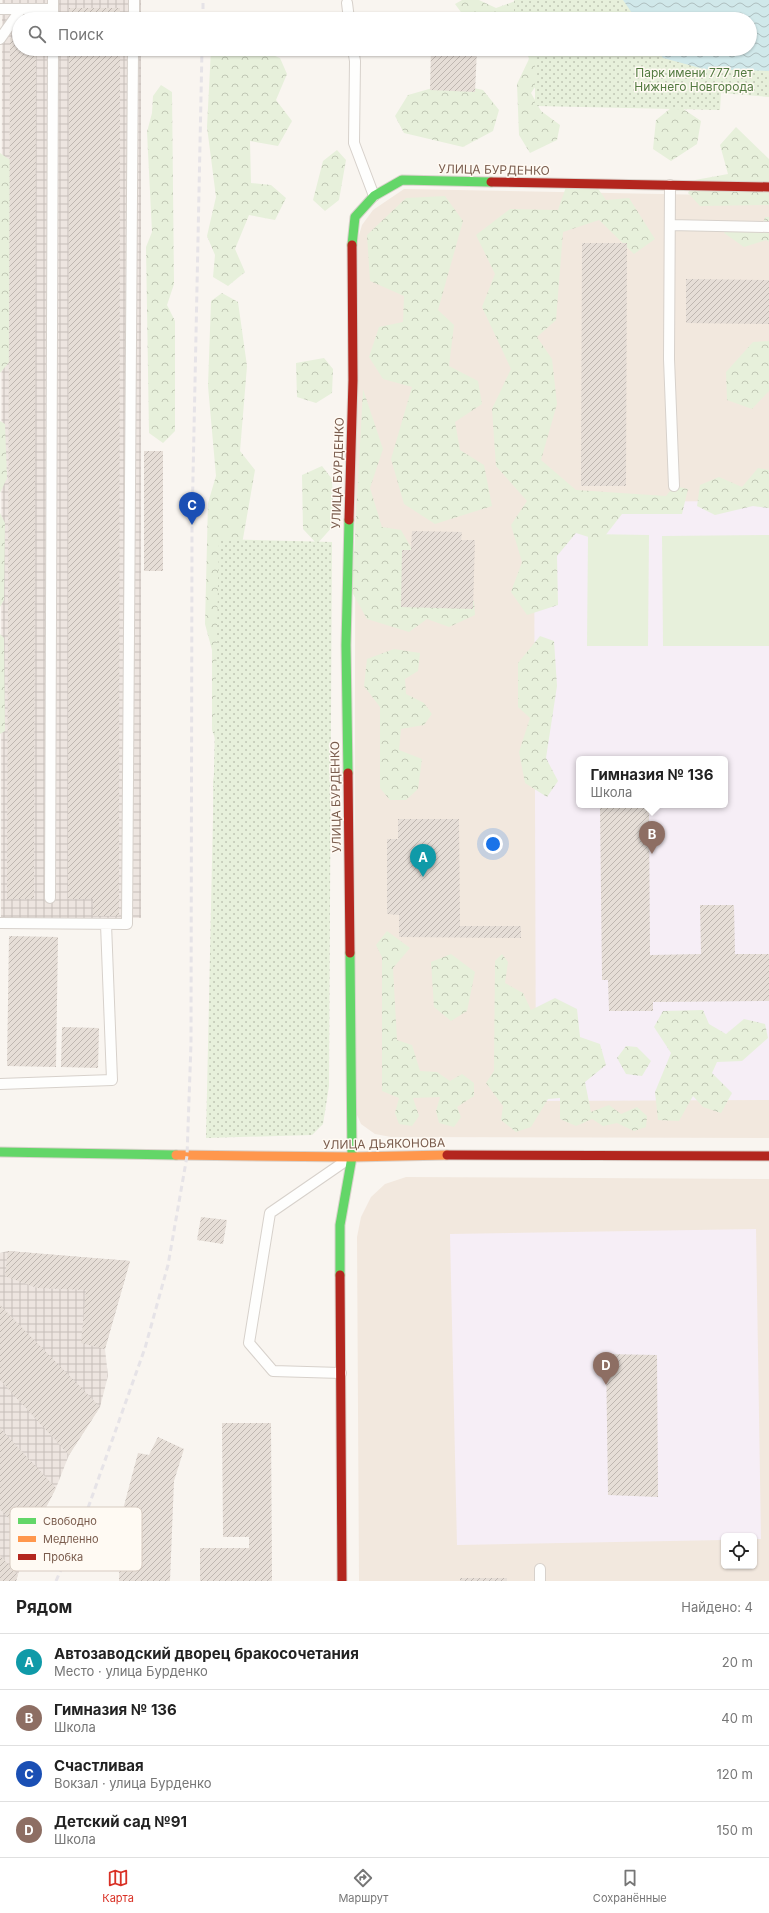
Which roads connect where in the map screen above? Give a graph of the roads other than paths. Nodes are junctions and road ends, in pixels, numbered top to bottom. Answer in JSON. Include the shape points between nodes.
{"nodes":[{"id":1,"x":134,"y":0,"type":"edge"},
{"id":2,"x":347,"y":3,"type":"dead end"},
{"id":3,"x":0,"y":9,"type":"edge"},
{"id":4,"x":20,"y":9,"type":"junction"},
{"id":5,"x":53,"y":9,"type":"edge"},
{"id":6,"x":18,"y":12,"type":"edge"},
{"id":7,"x":134,"y":12,"type":"edge"},
{"id":8,"x":348,"y":12,"type":"edge"},
{"id":9,"x":12,"y":21,"type":"edge"},
{"id":10,"x":0,"y":39,"type":"edge"},
{"id":11,"x":53,"y":56,"type":"edge"},
{"id":12,"x":133,"y":56,"type":"edge"},
{"id":13,"x":354,"y":56,"type":"edge"},
{"id":14,"x":670,"y":185,"type":"junction"},
{"id":15,"x":769,"y":187,"type":"edge"},
{"id":16,"x":374,"y":196,"type":"junction"},
{"id":17,"x":670,"y":225,"type":"junction"},
{"id":18,"x":769,"y":227,"type":"edge"},
{"id":19,"x":674,"y":486,"type":"dead end"},
{"id":20,"x":50,"y":898,"type":"dead end"},
{"id":21,"x":0,"y":923,"type":"edge"},
{"id":22,"x":106,"y":924,"type":"junction"},
{"id":23,"x":0,"y":1084,"type":"edge"},
{"id":24,"x":0,"y":1152,"type":"edge"},
{"id":25,"x":352,"y":1156,"type":"junction"},
{"id":26,"x":769,"y":1156,"type":"edge"},
{"id":27,"x":341,"y":1373,"type":"junction"},
{"id":28,"x":540,"y":1569,"type":"dead end"},
{"id":29,"x":342,"y":1581,"type":"edge"},
{"id":30,"x":540,"y":1581,"type":"edge"}],
"edges":[{"from":1,"to":7,"type":"lane"},
{"from":2,"to":8,"type":"lane"},
{"from":3,"to":4,"type":"lane"},
{"from":4,"to":5,"type":"lane"},
{"from":4,"to":6,"type":"lane"},
{"from":9,"to":10,"type":"lane"},
{"from":11,"to":20,"type":"lane"},
{"from":12,"to":22,"type":"lane","via":[[127,924]]},
{"from":13,"to":16,"type":"lane","via":[[354,143]]},
{"from":14,"to":15,"type":"street","name":"УЛИЦА БУРДЕНКО"},
{"from":14,"to":16,"type":"street","name":"УЛИЦА БУРДЕНКО","via":[[402,180]]},
{"from":14,"to":17,"type":"lane"},
{"from":16,"to":25,"type":"street","name":"УЛИЦА БУРДЕНКО","via":[[355,217],[352,244],[353,380],[346,653]]},
{"from":17,"to":18,"type":"lane"},
{"from":17,"to":19,"type":"lane","via":[[669,359]]},
{"from":21,"to":22,"type":"lane"},
{"from":22,"to":23,"type":"lane","via":[[112,1080]]},
{"from":24,"to":25,"type":"street","name":"УЛИЦА ДЬЯКОНОВА"},
{"from":25,"to":26,"type":"street","name":"УЛИЦА ДЬЯКОНОВА"},
{"from":25,"to":27,"type":"street","name":"УЛИЦА БУРДЕНКО","via":[[340,1225]]},
{"from":25,"to":27,"type":"lane","via":[[270,1213],[249,1343],[273,1371]]},
{"from":27,"to":29,"type":"street","name":"УЛИЦА БУРДЕНКО"},
{"from":28,"to":30,"type":"lane"}]}
